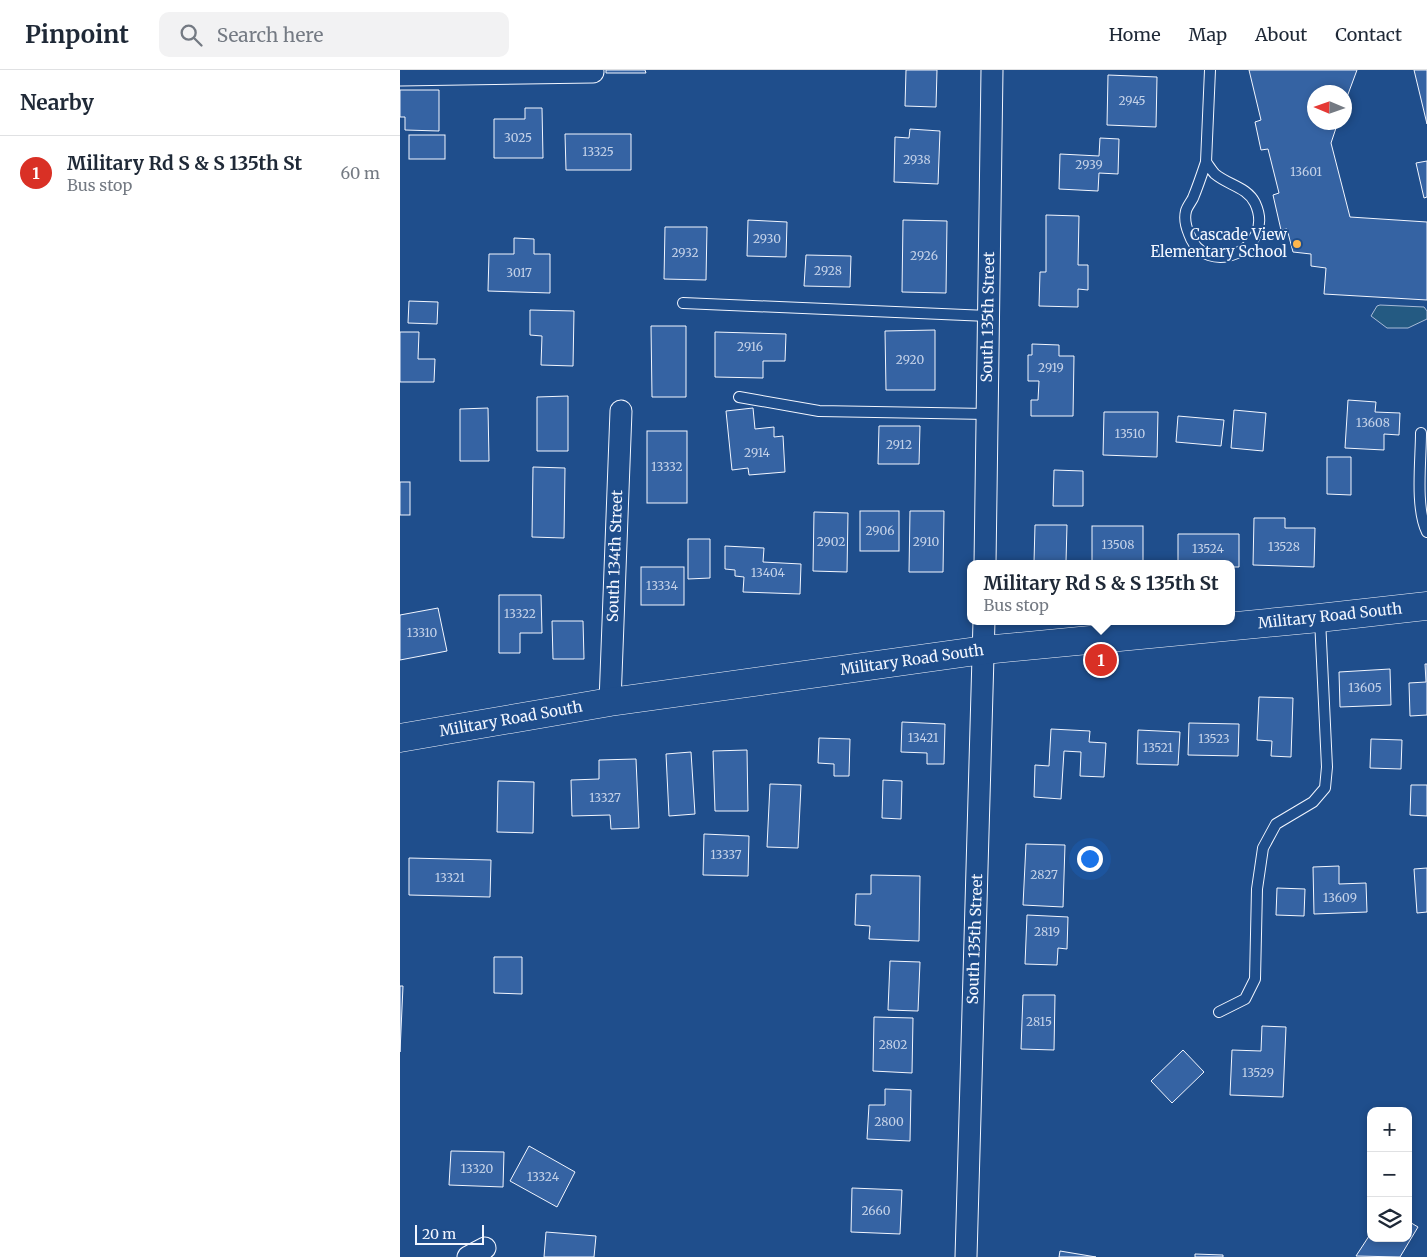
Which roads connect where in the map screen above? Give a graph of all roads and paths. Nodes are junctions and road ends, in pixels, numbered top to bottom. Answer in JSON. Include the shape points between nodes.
{"nodes":[{"id":1,"x":992,"y":70,"type":"edge"},
{"id":2,"x":1210,"y":70,"type":"edge"},
{"id":3,"x":593,"y":72,"type":"dead end"},
{"id":4,"x":400,"y":75,"type":"edge"},
{"id":5,"x":1206,"y":162,"type":"junction"},
{"id":6,"x":683,"y":303,"type":"dead end"},
{"id":7,"x":988,"y":316,"type":"junction"},
{"id":8,"x":740,"y":397,"type":"dead end"},
{"id":9,"x":621,"y":411,"type":"dead end"},
{"id":10,"x":987,"y":414,"type":"junction"},
{"id":11,"x":1421,"y":433,"type":"dead end"},
{"id":12,"x":1427,"y":532,"type":"edge"},
{"id":13,"x":985,"y":560,"type":"edge"},
{"id":14,"x":1427,"y":606,"type":"edge"},
{"id":15,"x":1320,"y":618,"type":"junction"},
{"id":16,"x":984,"y":625,"type":"edge"},
{"id":17,"x":984,"y":650,"type":"junction"},
{"id":18,"x":610,"y":702,"type":"junction"},
{"id":19,"x":400,"y":738,"type":"edge"},
{"id":20,"x":1219,"y":1012,"type":"dead end"},
{"id":21,"x":966,"y":1257,"type":"edge"}],
"edges":[{"from":1,"to":7,"type":"street","name":"South 135th Street"},
{"from":2,"to":5,"type":"lane"},
{"from":3,"to":4,"type":"street"},
{"from":5,"to":5,"type":"lane","via":[[1186,211],[1186,226],[1200,250],[1213,256],[1228,257],[1241,252],[1252,242],[1258,229],[1259,215],[1254,201],[1244,190],[1215,174]]},
{"from":6,"to":7,"type":"lane"},
{"from":7,"to":10,"type":"street","name":"South 135th Street"},
{"from":8,"to":10,"type":"lane","via":[[819,411]]},
{"from":9,"to":18,"type":"street","name":"South 134th Street"},
{"from":10,"to":13,"type":"street","name":"South 135th Street"},
{"from":11,"to":12,"type":"lane","via":[[1420,504]]},
{"from":14,"to":15,"type":"street","name":"Military Road South"},
{"from":15,"to":17,"type":"street","name":"Military Road South"},
{"from":15,"to":20,"type":"lane","via":[[1327,767],[1325,788],[1313,802],[1276,824],[1263,848],[1257,889],[1255,979],[1245,999]]},
{"from":16,"to":17,"type":"street","name":"South 135th Street"},
{"from":17,"to":18,"type":"street","name":"Military Road South"},
{"from":17,"to":21,"type":"street","name":"South 135th Street"},
{"from":18,"to":19,"type":"street","name":"Military Road South"}]}
